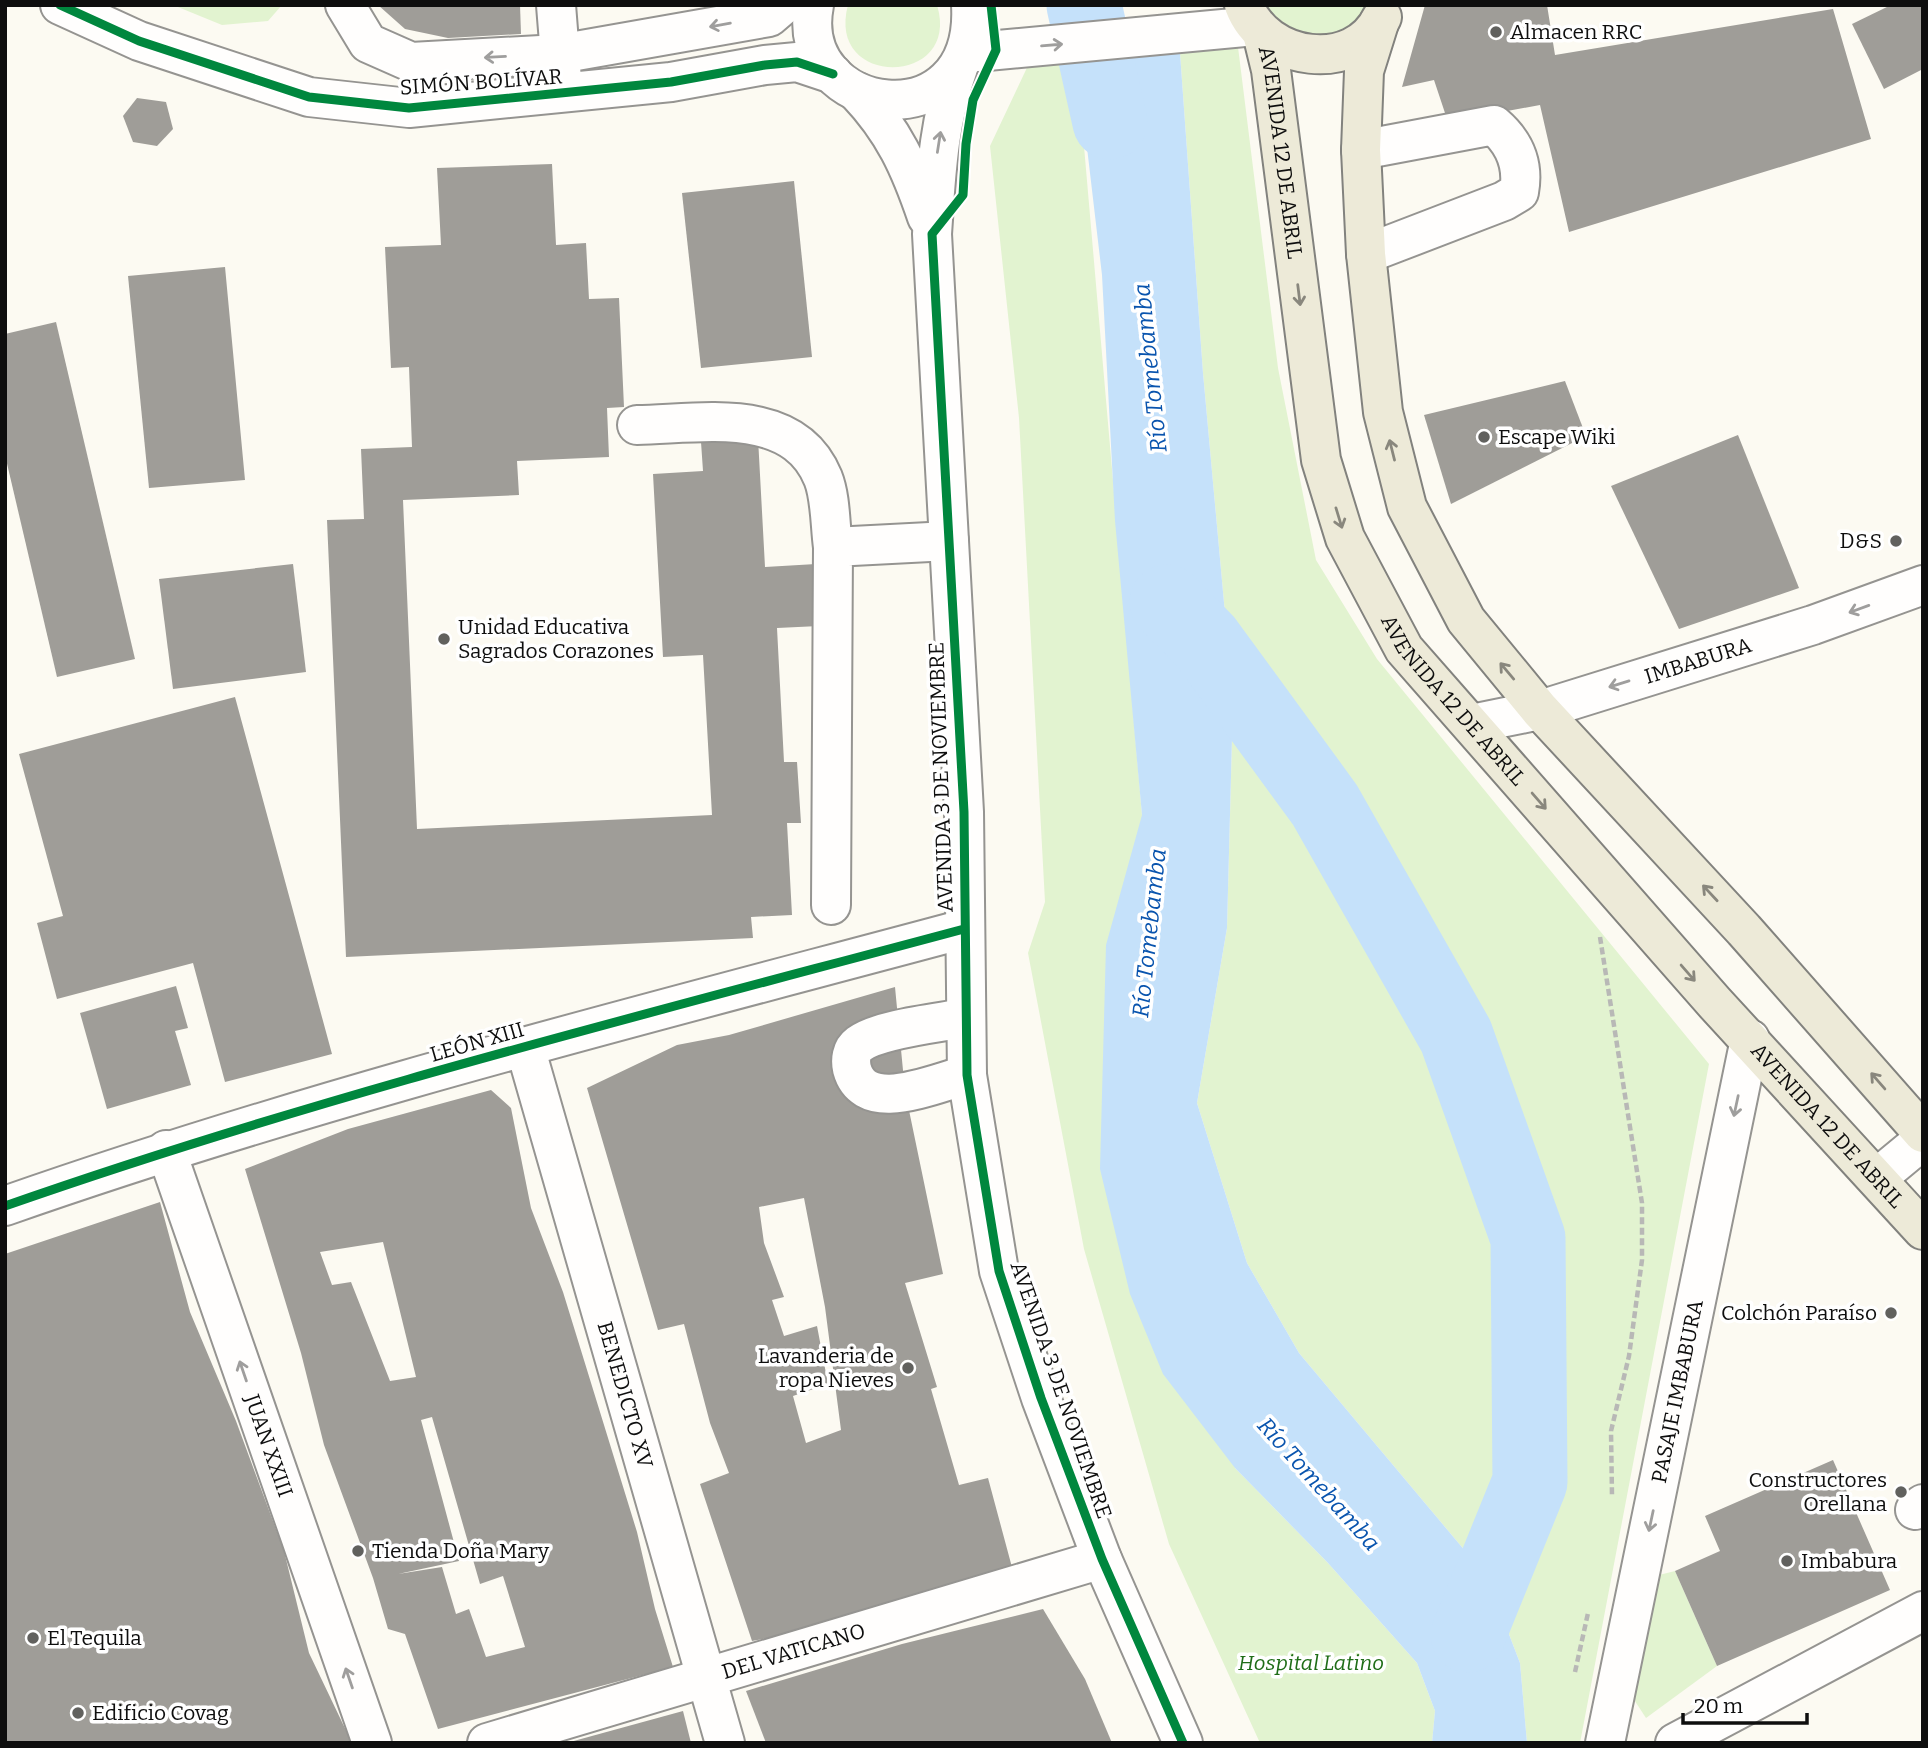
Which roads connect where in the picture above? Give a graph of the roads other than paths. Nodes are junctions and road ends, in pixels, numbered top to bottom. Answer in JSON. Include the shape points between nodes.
{"nodes":[{"id":1,"x":60,"y":5,"type":"edge"},
{"id":2,"x":345,"y":5,"type":"edge"},
{"id":3,"x":556,"y":5,"type":"edge"},
{"id":4,"x":783,"y":5,"type":"edge"},
{"id":5,"x":814,"y":5,"type":"edge"},
{"id":6,"x":971,"y":5,"type":"edge"},
{"id":7,"x":1383,"y":14,"type":"edge"},
{"id":8,"x":1249,"y":23,"type":"edge"},
{"id":9,"x":559,"y":54,"type":"junction"},
{"id":10,"x":969,"y":57,"type":"junction"},
{"id":11,"x":845,"y":83,"type":"junction"},
{"id":12,"x":564,"y":94,"type":"junction"},
{"id":13,"x":1361,"y":150,"type":"junction"},
{"id":14,"x":932,"y":234,"type":"junction"},
{"id":15,"x":1366,"y":254,"type":"junction"},
{"id":16,"x":637,"y":425,"type":"dead end"},
{"id":17,"x":949,"y":541,"type":"junction"},
{"id":18,"x":833,"y":547,"type":"junction"},
{"id":19,"x":1923,"y":585,"type":"edge"},
{"id":20,"x":1540,"y":710,"type":"junction"},
{"id":21,"x":1471,"y":723,"type":"junction"},
{"id":22,"x":831,"y":905,"type":"dead end"},
{"id":23,"x":964,"y":929,"type":"junction"},
{"id":24,"x":964,"y":1018,"type":"junction"},
{"id":25,"x":1750,"y":1039,"type":"junction"},
{"id":26,"x":525,"y":1047,"type":"junction"},
{"id":27,"x":967,"y":1075,"type":"junction"},
{"id":28,"x":1923,"y":1133,"type":"edge"},
{"id":29,"x":1923,"y":1140,"type":"edge"},
{"id":30,"x":166,"y":1150,"type":"junction"},
{"id":31,"x":1877,"y":1178,"type":"junction"},
{"id":32,"x":5,"y":1206,"type":"edge"},
{"id":33,"x":1923,"y":1230,"type":"edge"},
{"id":34,"x":1102,"y":1559,"type":"junction"},
{"id":35,"x":1923,"y":1611,"type":"edge"},
{"id":36,"x":705,"y":1678,"type":"junction"},
{"id":37,"x":1690,"y":1740,"type":"edge"},
{"id":38,"x":372,"y":1743,"type":"edge"},
{"id":39,"x":486,"y":1743,"type":"edge"},
{"id":40,"x":725,"y":1743,"type":"edge"},
{"id":41,"x":1182,"y":1743,"type":"edge"},
{"id":42,"x":1605,"y":1743,"type":"edge"}],
"edges":[{"from":1,"to":12,"type":"street","name":"SIMÓN BOLÍVAR","via":[[139,41],[309,97],[409,108]]},
{"from":9,"to":2,"type":"street","name":"SIMÓN BOLÍVAR","one_way":true,"via":[[411,62],[368,43]]},
{"from":3,"to":9,"type":"street"},
{"from":4,"to":9,"type":"street","name":"SIMÓN BOLÍVAR","one_way":true,"via":[[769,17]]},
{"from":5,"to":11,"type":"street","via":[[814,37],[821,57]]},
{"from":6,"to":10,"type":"street","name":"AVENIDA 3 DE NOVIEMBRE"},
{"from":7,"to":8,"type":"main road","name":"AVENIDA 12 DE ABRIL","via":[[1364,39],[1323,55],[1301,54],[1280,46]]},
{"from":7,"to":13,"type":"main road","name":"AVENIDA 12 DE ABRIL","via":[[1364,71]]},
{"from":10,"to":8,"type":"street","one_way":true},
{"from":8,"to":21,"type":"main road","name":"AVENIDA 12 DE ABRIL","one_way":true,"via":[[1271,70],[1321,460],[1332,498],[1345,538],[1404,649]]},
{"from":9,"to":12,"type":"street"},
{"from":10,"to":11,"type":"street","name":"SIMÓN BOLÍVAR","via":[[946,81],[913,99],[884,100]]},
{"from":14,"to":10,"type":"street","name":"AVENIDA 3 DE NOVIEMBRE","one_way":true,"via":[[937,152],[946,100]]},
{"from":11,"to":12,"type":"street","name":"SIMÓN BOLÍVAR","via":[[797,62]]},
{"from":11,"to":14,"type":"street","name":"AVENIDA 3 DE NOVIEMBRE","via":[[882,119],[910,168]]},
{"from":13,"to":15,"type":"main road","name":"AVENIDA 12 DE ABRIL"},
{"from":13,"to":15,"type":"street","via":[[1494,124],[1509,138],[1523,173],[1519,192],[1504,201]]},
{"from":14,"to":17,"type":"street","name":"AVENIDA 3 DE NOVIEMBRE"},
{"from":20,"to":15,"type":"main road","name":"AVENIDA 12 DE ABRIL","one_way":true,"via":[[1466,620],[1407,507],[1382,412]]},
{"from":16,"to":18,"type":"street","via":[[752,423],[792,437],[824,479]]},
{"from":17,"to":18,"type":"street"},
{"from":17,"to":23,"type":"street","name":"AVENIDA 3 DE NOVIEMBRE","via":[[964,813]]},
{"from":18,"to":22,"type":"street"},
{"from":19,"to":20,"type":"street","name":"IMBABURA","one_way":true,"via":[[1813,625]]},
{"from":20,"to":21,"type":"street","name":"IMBABURA"},
{"from":28,"to":20,"type":"main road","name":"AVENIDA 12 DE ABRIL","one_way":true,"via":[[1744,930]]},
{"from":21,"to":25,"type":"main road","name":"AVENIDA 12 DE ABRIL","one_way":true},
{"from":23,"to":24,"type":"street","name":"AVENIDA 3 DE NOVIEMBRE"},
{"from":23,"to":26,"type":"street","name":"LEÓN XIII"},
{"from":24,"to":27,"type":"street","name":"AVENIDA 3 DE NOVIEMBRE"},
{"from":24,"to":27,"type":"street","via":[[899,1030],[860,1043],[851,1064],[855,1080],[868,1092],[883,1095]]},
{"from":25,"to":31,"type":"main road","name":"AVENIDA 12 DE ABRIL"},
{"from":25,"to":42,"type":"street","name":"PASAJE IMBABURA","one_way":true},
{"from":26,"to":30,"type":"street","name":"LEÓN XIII"},
{"from":26,"to":36,"type":"street","name":"BENEDICTO XV"},
{"from":27,"to":34,"type":"street","name":"AVENIDA 3 DE NOVIEMBRE","via":[[999,1271]]},
{"from":29,"to":31,"type":"street"},
{"from":30,"to":32,"type":"street","name":"LEÓN XIII"},
{"from":38,"to":30,"type":"street","name":"JUAN XXIII","one_way":true},
{"from":31,"to":33,"type":"main road","name":"AVENIDA 12 DE ABRIL"},
{"from":34,"to":36,"type":"street","name":"DEL VATICANO"},
{"from":34,"to":41,"type":"street","name":"AVENIDA 3 DE NOVIEMBRE"},
{"from":35,"to":37,"type":"street"},
{"from":36,"to":39,"type":"street","name":"DEL VATICANO"},
{"from":36,"to":40,"type":"street","name":"BENEDICTO XV"}]}
